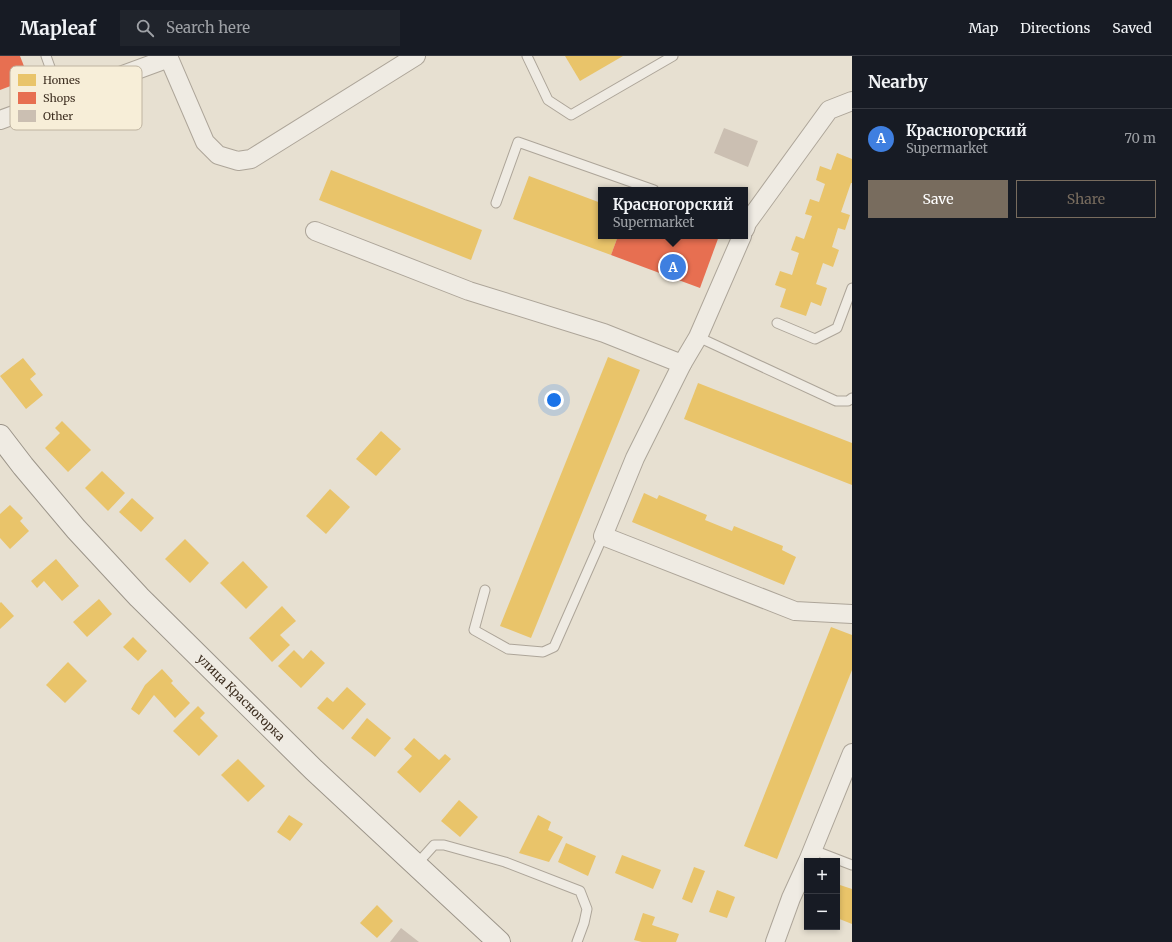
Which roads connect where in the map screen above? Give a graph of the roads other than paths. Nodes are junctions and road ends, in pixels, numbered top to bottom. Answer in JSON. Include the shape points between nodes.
{"nodes":[{"id":1,"x":46,"y":56,"type":"edge"},
{"id":2,"x":416,"y":56,"type":"edge"},
{"id":3,"x":526,"y":56,"type":"edge"},
{"id":4,"x":674,"y":56,"type":"edge"},
{"id":5,"x":168,"y":57,"type":"edge"},
{"id":6,"x":50,"y":66,"type":"edge"},
{"id":7,"x":142,"y":67,"type":"edge"},
{"id":8,"x":852,"y":100,"type":"edge"},
{"id":9,"x":10,"y":116,"type":"edge"},
{"id":10,"x":0,"y":120,"type":"edge"},
{"id":11,"x":646,"y":187,"type":"edge"},
{"id":12,"x":496,"y":203,"type":"dead end"},
{"id":13,"x":748,"y":224,"type":"edge"},
{"id":14,"x":315,"y":231,"type":"dead end"},
{"id":15,"x":740,"y":239,"type":"edge"},
{"id":16,"x":852,"y":288,"type":"edge"},
{"id":17,"x":777,"y":323,"type":"dead end"},
{"id":18,"x":698,"y":337,"type":"junction"},
{"id":19,"x":682,"y":364,"type":"junction"},
{"id":20,"x":852,"y":398,"type":"edge"},
{"id":21,"x":0,"y":436,"type":"edge"},
{"id":22,"x":603,"y":536,"type":"junction"},
{"id":23,"x":485,"y":590,"type":"dead end"},
{"id":24,"x":852,"y":614,"type":"edge"},
{"id":25,"x":852,"y":752,"type":"edge"},
{"id":26,"x":809,"y":858,"type":"edge"},
{"id":27,"x":840,"y":863,"type":"edge"},
{"id":28,"x":416,"y":865,"type":"junction"},
{"id":29,"x":852,"y":865,"type":"edge"},
{"id":30,"x":804,"y":869,"type":"edge"},
{"id":31,"x":499,"y":942,"type":"edge"},
{"id":32,"x":577,"y":942,"type":"edge"},
{"id":33,"x":775,"y":942,"type":"edge"}],
"edges":[{"from":1,"to":6,"type":"lane"},
{"from":2,"to":5,"type":"street","via":[[251,159],[238,161],[218,155],[205,142]]},
{"from":3,"to":4,"type":"lane","via":[[548,100],[571,115]]},
{"from":5,"to":7,"type":"street"},
{"from":8,"to":13,"type":"street","via":[[829,110]]},
{"from":9,"to":10,"type":"street"},
{"from":11,"to":12,"type":"lane","via":[[518,142]]},
{"from":14,"to":19,"type":"street","via":[[469,291],[604,333]]},
{"from":15,"to":18,"type":"street"},
{"from":16,"to":17,"type":"lane","via":[[837,328],[815,339]]},
{"from":18,"to":19,"type":"street"},
{"from":18,"to":20,"type":"lane","via":[[836,401],[848,401]]},
{"from":19,"to":22,"type":"street","via":[[635,458]]},
{"from":21,"to":28,"type":"main road","name":"улица Красногорка","via":[[76,529],[139,597],[314,770]]},
{"from":22,"to":23,"type":"lane","via":[[554,647],[543,652],[508,649],[474,630]]},
{"from":22,"to":24,"type":"street","via":[[795,611]]},
{"from":25,"to":26,"type":"street"},
{"from":27,"to":29,"type":"lane"},
{"from":28,"to":31,"type":"main road","name":"улица Красногорка"},
{"from":28,"to":32,"type":"lane","via":[[434,845],[444,845],[505,862],[580,891],[587,909]]},
{"from":30,"to":33,"type":"street"}]}
